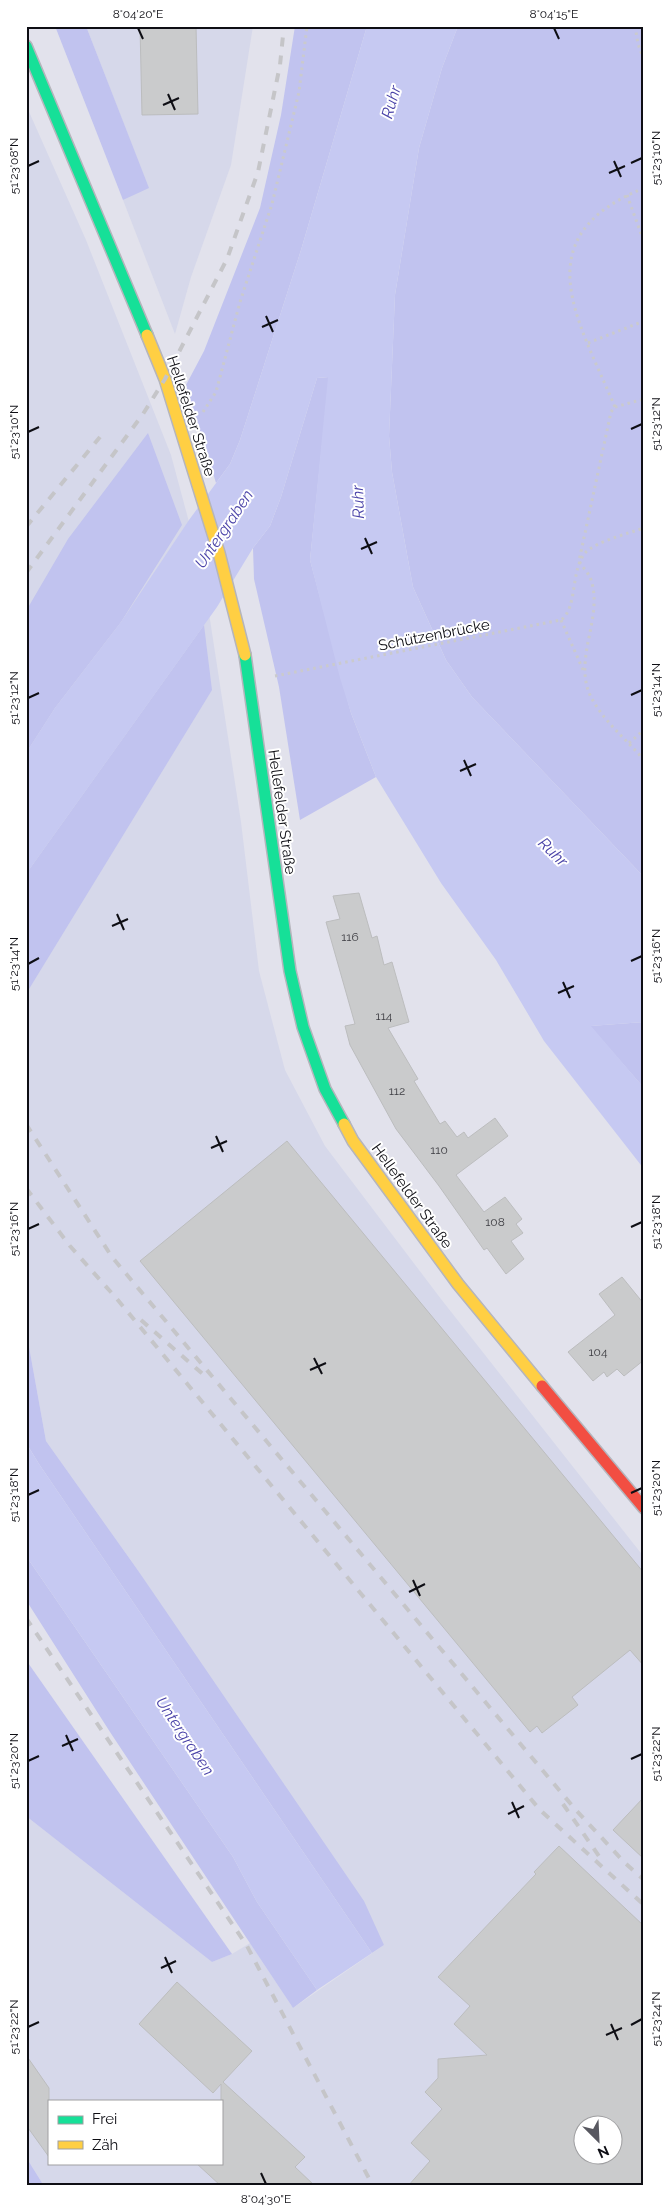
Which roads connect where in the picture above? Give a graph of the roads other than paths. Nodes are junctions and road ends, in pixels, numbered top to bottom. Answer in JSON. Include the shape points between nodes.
{"nodes":[{"id":1,"x":26,"y":46,"type":"edge"},
{"id":2,"x":644,"y":1508,"type":"edge"}],
"edges":[{"from":1,"to":2,"type":"street","name":"Hellefelder Straße","via":[[165,379],[219,553],[250,680],[290,971],[304,1027],[325,1088],[353,1141],[458,1284]]}]}
